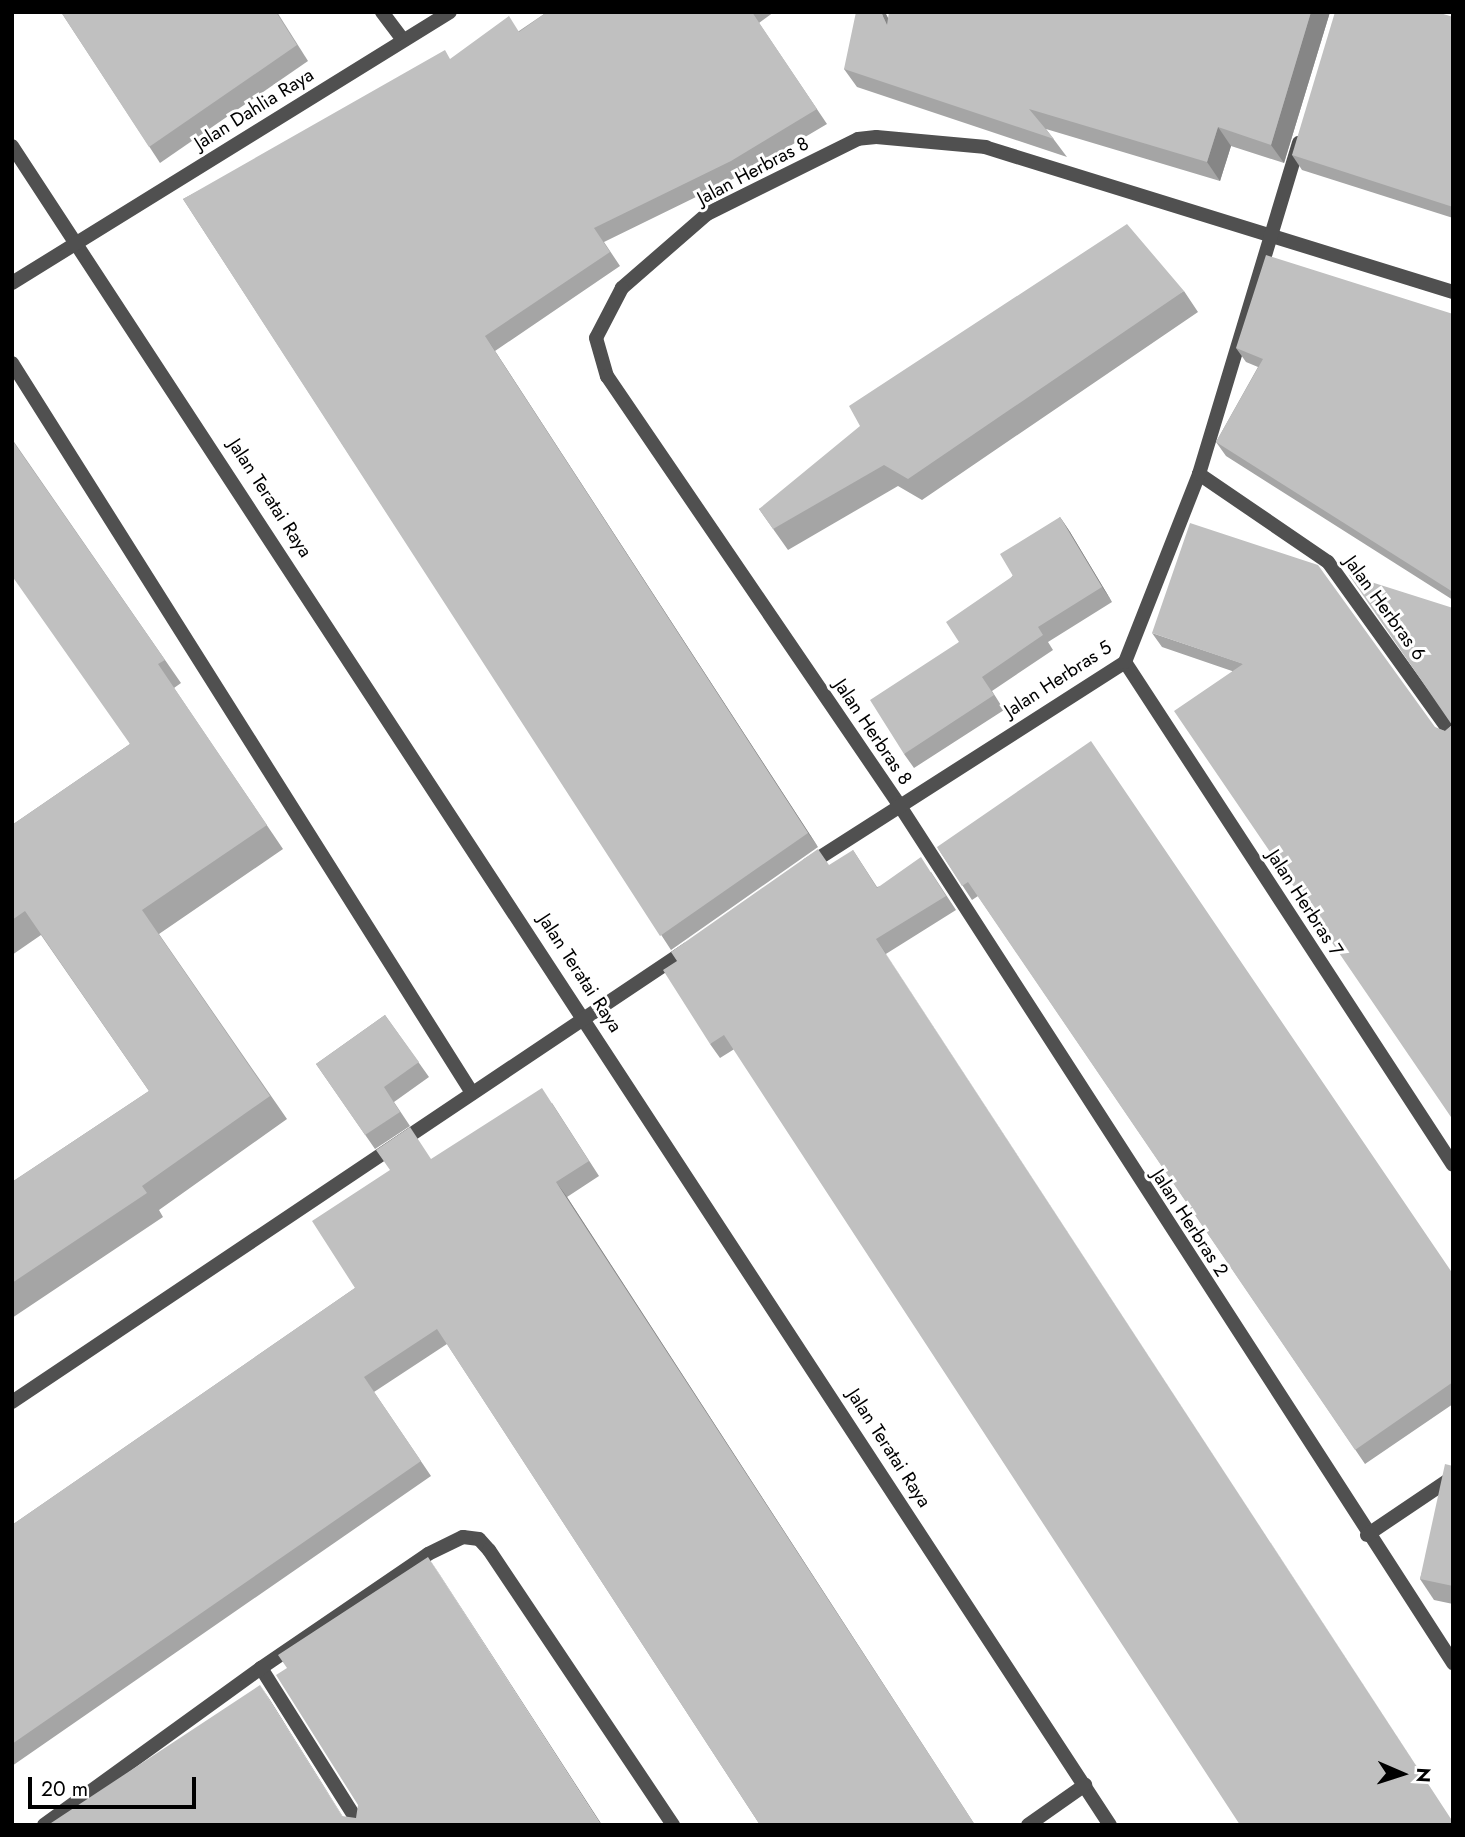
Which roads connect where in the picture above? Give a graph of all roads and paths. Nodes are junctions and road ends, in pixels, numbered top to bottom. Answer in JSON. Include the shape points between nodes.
{"nodes":[{"id":1,"x":382,"y":12,"type":"edge"},
{"id":2,"x":450,"y":12,"type":"edge"},
{"id":3,"x":403,"y":40,"type":"junction"},
{"id":4,"x":1303,"y":130,"type":"edge"},
{"id":5,"x":12,"y":146,"type":"edge"},
{"id":6,"x":1270,"y":234,"type":"junction"},
{"id":7,"x":78,"y":240,"type":"junction"},
{"id":8,"x":12,"y":283,"type":"edge"},
{"id":9,"x":1453,"y":292,"type":"edge"},
{"id":10,"x":12,"y":363,"type":"edge"},
{"id":11,"x":1199,"y":474,"type":"junction"},
{"id":12,"x":1125,"y":662,"type":"junction"},
{"id":13,"x":1453,"y":736,"type":"edge"},
{"id":14,"x":898,"y":803,"type":"junction"},
{"id":15,"x":798,"y":872,"type":"edge"},
{"id":16,"x":698,"y":942,"type":"edge"},
{"id":17,"x":587,"y":1020,"type":"junction"},
{"id":18,"x":472,"y":1093,"type":"junction"},
{"id":19,"x":1453,"y":1165,"type":"edge"},
{"id":20,"x":12,"y":1402,"type":"edge"},
{"id":21,"x":1453,"y":1477,"type":"edge"},
{"id":22,"x":1367,"y":1535,"type":"junction"},
{"id":23,"x":1453,"y":1663,"type":"edge"},
{"id":24,"x":261,"y":1668,"type":"junction"},
{"id":25,"x":1085,"y":1785,"type":"junction"},
{"id":26,"x":54,"y":1822,"type":"edge"},
{"id":27,"x":360,"y":1825,"type":"edge"},
{"id":28,"x":673,"y":1825,"type":"edge"},
{"id":29,"x":1028,"y":1825,"type":"edge"},
{"id":30,"x":1110,"y":1825,"type":"edge"}],
"edges":[{"from":1,"to":3,"type":"street"},
{"from":2,"to":3,"type":"street","name":"Jalan Dahlia Raya"},
{"from":3,"to":7,"type":"street","name":"Jalan Dahlia Raya"},
{"from":4,"to":6,"type":"street","name":"Jalan Herbras 5"},
{"from":5,"to":7,"type":"street","name":"Jalan Teratai Raya"},
{"from":6,"to":9,"type":"street"},
{"from":6,"to":11,"type":"street","name":"Jalan Herbras 5"},
{"from":6,"to":14,"type":"street","name":"Jalan Herbras 8","via":[[986,147],[876,136],[858,139],[708,214],[622,288],[596,338],[607,376]]},
{"from":7,"to":8,"type":"street","name":"Jalan Dahlia Raya"},
{"from":7,"to":17,"type":"street","name":"Jalan Teratai Raya"},
{"from":10,"to":18,"type":"street"},
{"from":11,"to":12,"type":"street","name":"Jalan Herbras 5"},
{"from":11,"to":13,"type":"street","name":"Jalan Herbras 6","via":[[1328,562]]},
{"from":12,"to":14,"type":"street","name":"Jalan Herbras 5"},
{"from":12,"to":19,"type":"street","name":"Jalan Herbras 7"},
{"from":14,"to":15,"type":"street","name":"Jalan Herbras 5"},
{"from":14,"to":22,"type":"street","name":"Jalan Herbras 2"},
{"from":16,"to":17,"type":"street"},
{"from":17,"to":18,"type":"street"},
{"from":17,"to":25,"type":"street","name":"Jalan Teratai Raya"},
{"from":18,"to":20,"type":"street"},
{"from":21,"to":22,"type":"street"},
{"from":22,"to":23,"type":"street","name":"Jalan Herbras 2"},
{"from":24,"to":26,"type":"street"},
{"from":24,"to":27,"type":"street"},
{"from":24,"to":28,"type":"street","via":[[447,1542],[479,1539]]},
{"from":25,"to":29,"type":"street"},
{"from":25,"to":30,"type":"street","name":"Jalan Teratai Raya"}]}
